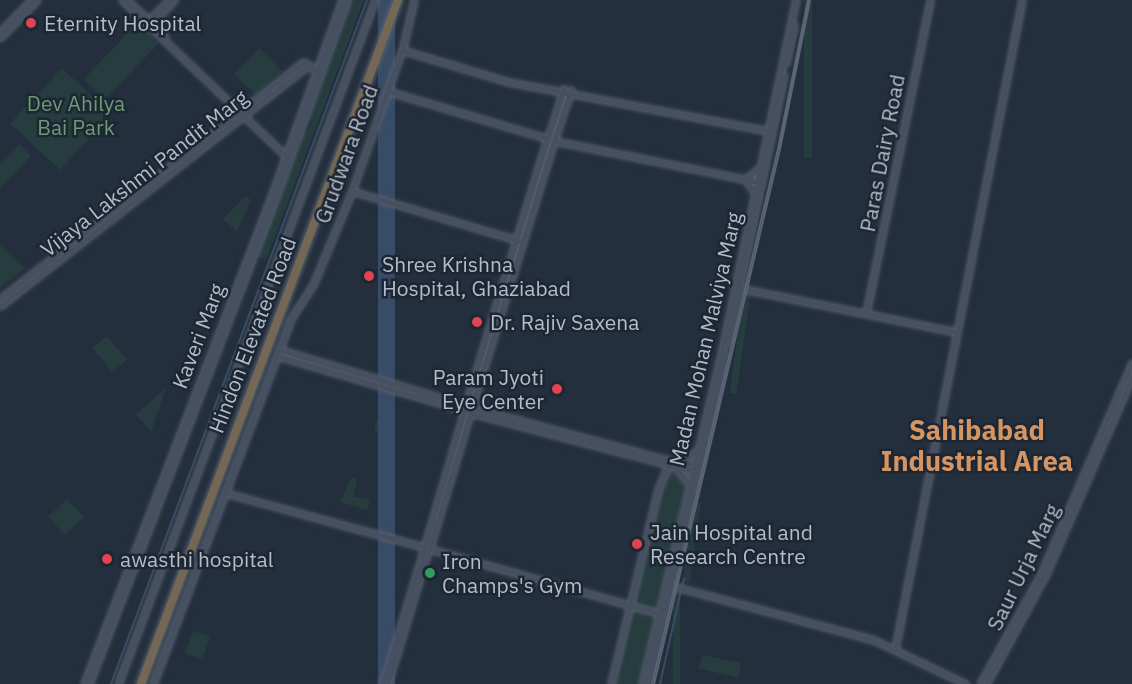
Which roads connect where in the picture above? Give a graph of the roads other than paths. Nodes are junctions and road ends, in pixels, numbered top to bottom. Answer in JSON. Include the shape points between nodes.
{"nodes":[{"id":1,"x":31,"y":0,"type":"edge"},
{"id":2,"x":37,"y":0,"type":"edge"},
{"id":3,"x":122,"y":0,"type":"edge"},
{"id":4,"x":127,"y":0,"type":"edge"},
{"id":5,"x":169,"y":0,"type":"edge"},
{"id":6,"x":174,"y":0,"type":"edge"},
{"id":7,"x":344,"y":0,"type":"edge"},
{"id":8,"x":375,"y":0,"type":"edge"},
{"id":9,"x":393,"y":0,"type":"edge"},
{"id":10,"x":398,"y":0,"type":"edge"},
{"id":11,"x":414,"y":0,"type":"edge"},
{"id":12,"x":798,"y":0,"type":"edge"},
{"id":13,"x":930,"y":0,"type":"edge"},
{"id":14,"x":1022,"y":0,"type":"edge"},
{"id":15,"x":149,"y":23,"type":"junction"},
{"id":16,"x":0,"y":32,"type":"edge"},
{"id":17,"x":0,"y":38,"type":"edge"},
{"id":18,"x":402,"y":49,"type":"junction"},
{"id":19,"x":317,"y":73,"type":"junction"},
{"id":20,"x":567,"y":90,"type":"junction"},
{"id":21,"x":387,"y":91,"type":"junction"},
{"id":22,"x":242,"y":113,"type":"junction"},
{"id":23,"x":769,"y":130,"type":"junction"},
{"id":24,"x":551,"y":140,"type":"junction"},
{"id":25,"x":287,"y":155,"type":"junction"},
{"id":26,"x":761,"y":166,"type":"junction"},
{"id":27,"x":745,"y":179,"type":"junction"},
{"id":28,"x":760,"y":182,"type":"junction"},
{"id":29,"x":352,"y":191,"type":"junction"},
{"id":30,"x":755,"y":195,"type":"junction"},
{"id":31,"x":520,"y":241,"type":"junction"},
{"id":32,"x":739,"y":288,"type":"junction"},
{"id":33,"x":0,"y":299,"type":"edge"},
{"id":34,"x":0,"y":306,"type":"edge"},
{"id":35,"x":866,"y":313,"type":"junction"},
{"id":36,"x":956,"y":332,"type":"junction"},
{"id":37,"x":279,"y":353,"type":"junction"},
{"id":38,"x":1132,"y":367,"type":"edge"},
{"id":39,"x":1132,"y":377,"type":"edge"},
{"id":40,"x":468,"y":409,"type":"junction"},
{"id":41,"x":697,"y":450,"type":"junction"},
{"id":42,"x":671,"y":464,"type":"junction"},
{"id":43,"x":695,"y":469,"type":"junction"},
{"id":44,"x":689,"y":484,"type":"junction"},
{"id":45,"x":226,"y":493,"type":"junction"},
{"id":46,"x":427,"y":548,"type":"junction"},
{"id":47,"x":124,"y":583,"type":"junction"},
{"id":48,"x":669,"y":585,"type":"junction"},
{"id":49,"x":1028,"y":604,"type":"junction"},
{"id":50,"x":631,"y":606,"type":"junction"},
{"id":51,"x":658,"y":613,"type":"junction"},
{"id":52,"x":895,"y":649,"type":"junction"},
{"id":53,"x":391,"y":664,"type":"junction"},
{"id":54,"x":84,"y":684,"type":"edge"},
{"id":55,"x":89,"y":684,"type":"edge"},
{"id":56,"x":118,"y":684,"type":"edge"},
{"id":57,"x":139,"y":684,"type":"edge"},
{"id":58,"x":153,"y":684,"type":"edge"},
{"id":59,"x":382,"y":684,"type":"edge"},
{"id":60,"x":387,"y":684,"type":"edge"},
{"id":61,"x":611,"y":684,"type":"edge"},
{"id":62,"x":644,"y":684,"type":"edge"},
{"id":63,"x":966,"y":684,"type":"edge"},
{"id":64,"x":980,"y":684,"type":"edge"},
{"id":65,"x":986,"y":684,"type":"edge"}],
"edges":[{"from":1,"to":16,"type":"street"},
{"from":2,"to":17,"type":"street"},
{"from":3,"to":15,"type":"street"},
{"from":4,"to":15,"type":"street"},
{"from":5,"to":15,"type":"street"},
{"from":6,"to":15,"type":"street"},
{"from":7,"to":19,"type":"street","name":"Kaveri Marg"},
{"from":8,"to":56,"type":"street"},
{"from":9,"to":57,"type":"highway","name":"Hindon Elevated Road"},
{"from":10,"to":57,"type":"highway","name":"Hindon Elevated Road"},
{"from":11,"to":18,"type":"street","name":"Grudwara Road"},
{"from":12,"to":23,"type":"street","name":"Madan Mohan Malviya Marg"},
{"from":12,"to":28,"type":"street","name":"Madan Mohan Malviya Marg"},
{"from":13,"to":35,"type":"street","name":"Paras Dairy Road"},
{"from":14,"to":36,"type":"street"},
{"from":15,"to":22,"type":"street"},
{"from":18,"to":20,"type":"street","via":[[493,78]]},
{"from":18,"to":21,"type":"street","name":"Grudwara Road"},
{"from":19,"to":22,"type":"street","name":"Vijaya Lakshmi Pandit Marg","via":[[304,64]]},
{"from":19,"to":25,"type":"street","name":"Kaveri Marg"},
{"from":20,"to":23,"type":"street"},
{"from":20,"to":24,"type":"street"},
{"from":21,"to":24,"type":"street"},
{"from":21,"to":29,"type":"street","name":"Grudwara Road"},
{"from":22,"to":25,"type":"street"},
{"from":22,"to":33,"type":"street","name":"Vijaya Lakshmi Pandit Marg"},
{"from":22,"to":34,"type":"street","name":"Vijaya Lakshmi Pandit Marg"},
{"from":23,"to":26,"type":"street","name":"Madan Mohan Malviya Marg"},
{"from":24,"to":27,"type":"street"},
{"from":24,"to":31,"type":"street"},
{"from":25,"to":47,"type":"street","name":"Kaveri Marg"},
{"from":26,"to":27,"type":"street"},
{"from":26,"to":28,"type":"street","name":"Madan Mohan Malviya Marg"},
{"from":27,"to":28,"type":"street"},
{"from":27,"to":30,"type":"street"},
{"from":28,"to":30,"type":"street","name":"Madan Mohan Malviya Marg"},
{"from":28,"to":32,"type":"street","name":"Madan Mohan Malviya Marg"},
{"from":29,"to":31,"type":"street"},
{"from":29,"to":37,"type":"street","name":"Grudwara Road","via":[[314,285],[292,317]]},
{"from":30,"to":41,"type":"street","name":"Madan Mohan Malviya Marg"},
{"from":31,"to":40,"type":"street"},
{"from":32,"to":35,"type":"street"},
{"from":32,"to":43,"type":"street","name":"Madan Mohan Malviya Marg"},
{"from":35,"to":36,"type":"street"},
{"from":36,"to":52,"type":"street"},
{"from":37,"to":40,"type":"street"},
{"from":37,"to":45,"type":"street","name":"Grudwara Road"},
{"from":38,"to":49,"type":"street","name":"Saur Urja Marg"},
{"from":39,"to":49,"type":"street","name":"Saur Urja Marg","via":[[1078,505]]},
{"from":40,"to":42,"type":"street"},
{"from":40,"to":46,"type":"street"},
{"from":41,"to":42,"type":"street","via":[[685,460]]},
{"from":41,"to":43,"type":"street","name":"Madan Mohan Malviya Marg"},
{"from":42,"to":43,"type":"street"},
{"from":42,"to":44,"type":"street"},
{"from":42,"to":50,"type":"street","via":[[658,489]]},
{"from":43,"to":44,"type":"street","name":"Madan Mohan Malviya Marg"},
{"from":43,"to":48,"type":"street","name":"Madan Mohan Malviya Marg"},
{"from":44,"to":51,"type":"street","name":"Madan Mohan Malviya Marg"},
{"from":45,"to":46,"type":"street"},
{"from":45,"to":58,"type":"street","name":"Grudwara Road"},
{"from":46,"to":50,"type":"street"},
{"from":46,"to":53,"type":"street"},
{"from":47,"to":54,"type":"street","name":"Kaveri Marg"},
{"from":47,"to":55,"type":"street","name":"Kaveri Marg"},
{"from":48,"to":52,"type":"street"},
{"from":48,"to":62,"type":"street","name":"Madan Mohan Malviya Marg"},
{"from":49,"to":64,"type":"street","name":"Saur Urja Marg"},
{"from":49,"to":65,"type":"street","name":"Saur Urja Marg"},
{"from":50,"to":51,"type":"street"},
{"from":50,"to":61,"type":"street"},
{"from":51,"to":62,"type":"street","name":"Madan Mohan Malviya Marg"},
{"from":52,"to":63,"type":"street"},
{"from":53,"to":59,"type":"street"},
{"from":53,"to":60,"type":"street"}]}
